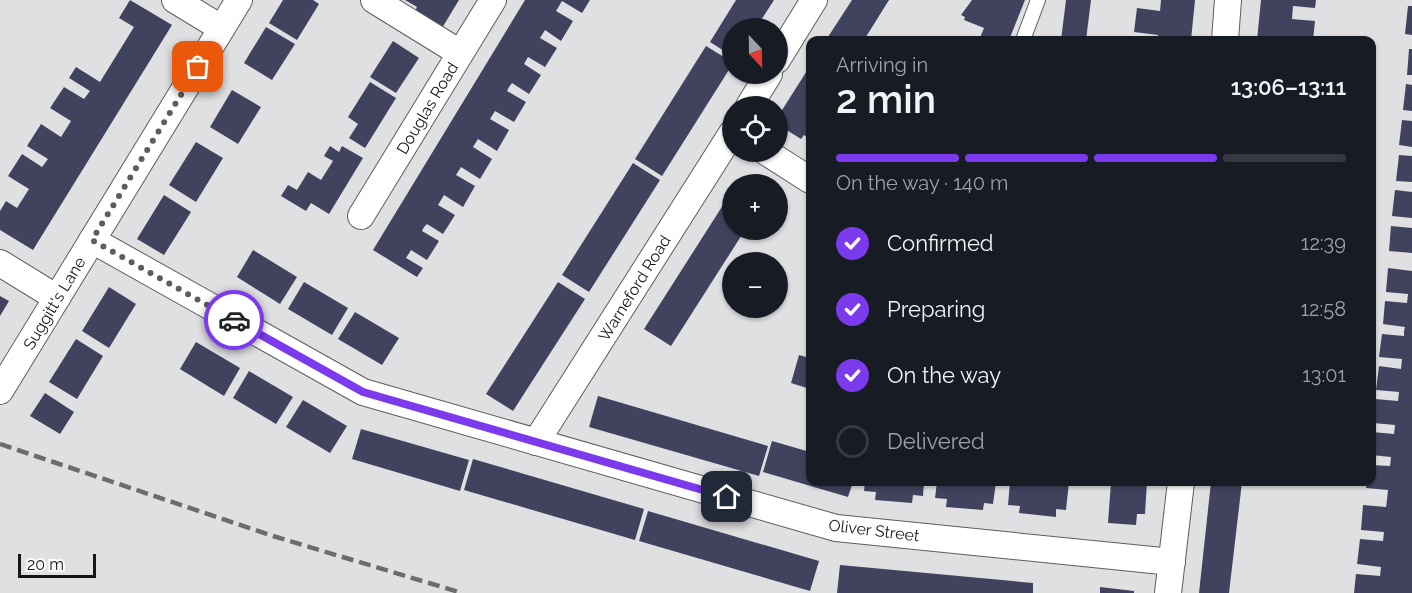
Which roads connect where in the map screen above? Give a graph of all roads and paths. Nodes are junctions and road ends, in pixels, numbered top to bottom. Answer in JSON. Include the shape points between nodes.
{"nodes":[{"id":1,"x":175,"y":0,"type":"edge"},
{"id":2,"x":239,"y":0,"type":"edge"},
{"id":3,"x":374,"y":0,"type":"edge"},
{"id":4,"x":493,"y":0,"type":"edge"},
{"id":5,"x":814,"y":0,"type":"edge"},
{"id":6,"x":1038,"y":0,"type":"edge"},
{"id":7,"x":1228,"y":0,"type":"edge"},
{"id":8,"x":221,"y":28,"type":"junction"},
{"id":9,"x":1024,"y":36,"type":"edge"},
{"id":10,"x":1225,"y":36,"type":"edge"},
{"id":11,"x":788,"y":42,"type":"edge"},
{"id":12,"x":460,"y":53,"type":"junction"},
{"id":13,"x":722,"y":150,"type":"edge"},
{"id":14,"x":782,"y":162,"type":"edge"},
{"id":15,"x":806,"y":177,"type":"edge"},
{"id":16,"x":360,"y":216,"type":"dead end"},
{"id":17,"x":92,"y":240,"type":"junction"},
{"id":18,"x":0,"y":263,"type":"edge"},
{"id":19,"x":57,"y":298,"type":"junction"},
{"id":20,"x":0,"y":391,"type":"edge"},
{"id":21,"x":536,"y":442,"type":"junction"},
{"id":22,"x":1181,"y":486,"type":"edge"},
{"id":23,"x":1172,"y":562,"type":"junction"},
{"id":24,"x":1168,"y":593,"type":"edge"}],
"edges":[{"from":1,"to":8,"type":"street"},
{"from":2,"to":8,"type":"street","name":"Suggitt's Lane"},
{"from":3,"to":12,"type":"street"},
{"from":4,"to":12,"type":"street","name":"Douglas Road"},
{"from":5,"to":11,"type":"street"},
{"from":6,"to":9,"type":"lane"},
{"from":7,"to":10,"type":"street"},
{"from":8,"to":17,"type":"street","name":"Suggitt's Lane"},
{"from":12,"to":16,"type":"street","name":"Douglas Road"},
{"from":13,"to":21,"type":"street","name":"Warneford Road"},
{"from":14,"to":15,"type":"street"},
{"from":17,"to":19,"type":"street","name":"Suggitt's Lane"},
{"from":17,"to":21,"type":"street","name":"Oliver Street","via":[[363,392]]},
{"from":18,"to":19,"type":"street"},
{"from":19,"to":20,"type":"street","name":"Suggitt's Lane"},
{"from":21,"to":23,"type":"street","name":"Oliver Street","via":[[836,528]]},
{"from":22,"to":23,"type":"street"},
{"from":23,"to":24,"type":"street"}]}
